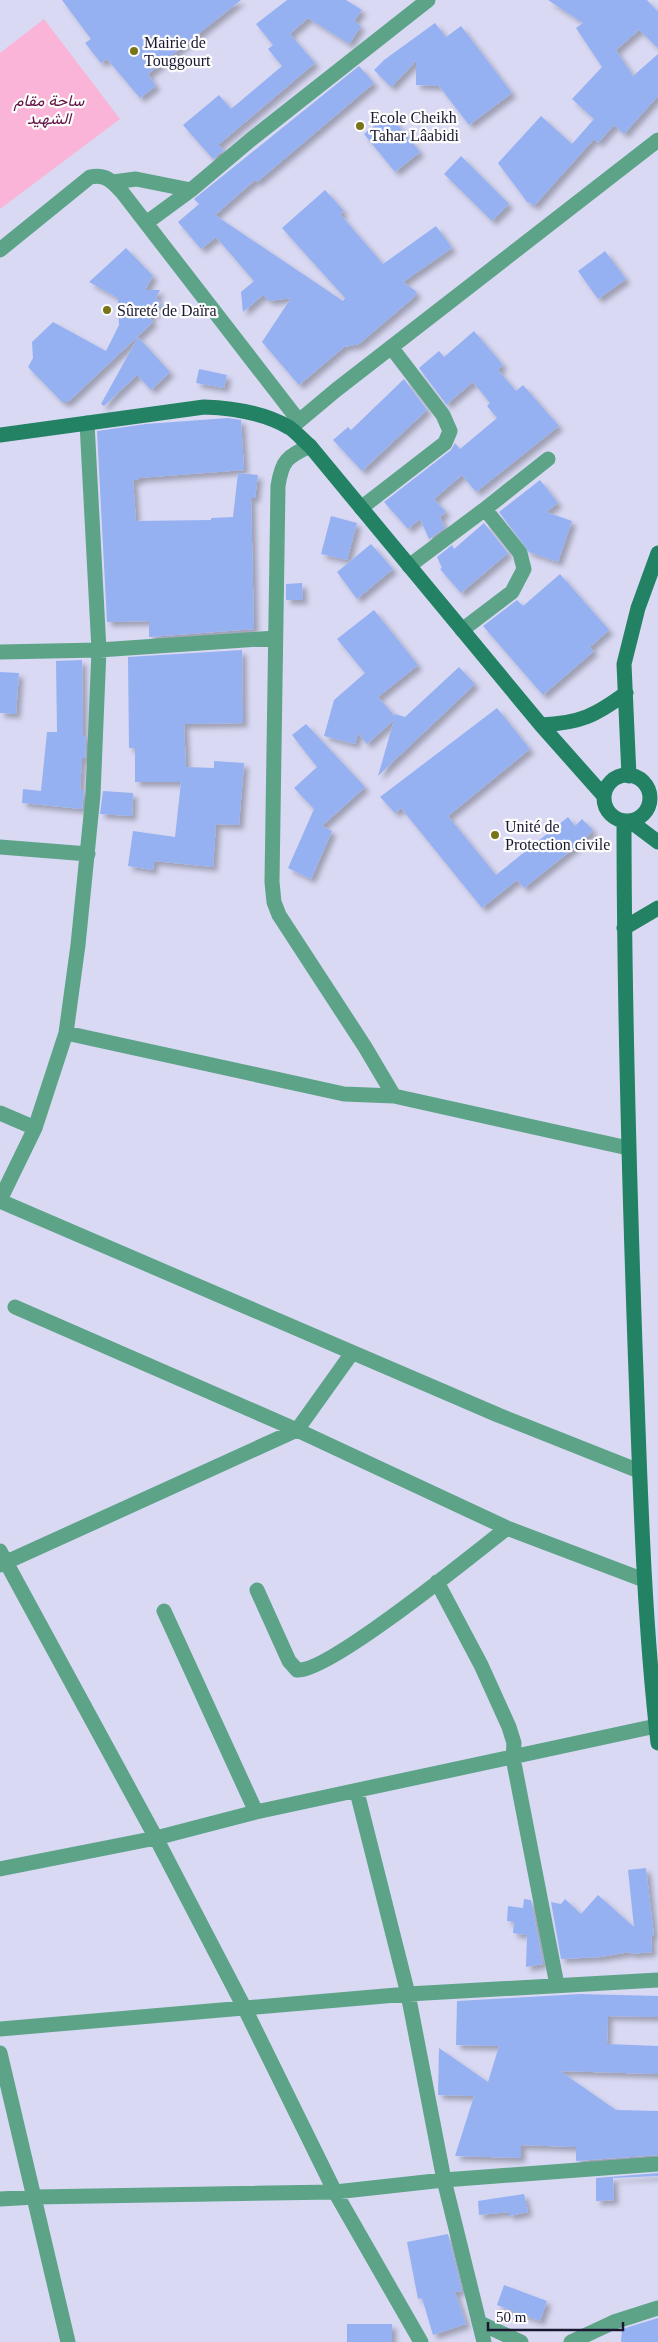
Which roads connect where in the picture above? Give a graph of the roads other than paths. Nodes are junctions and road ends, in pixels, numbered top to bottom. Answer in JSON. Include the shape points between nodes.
{"nodes":[{"id":1,"x":428,"y":0,"type":"edge"},
{"id":2,"x":658,"y":140,"type":"edge"},
{"id":3,"x":113,"y":182,"type":"junction"},
{"id":4,"x":190,"y":190,"type":"junction"},
{"id":5,"x":146,"y":223,"type":"junction"},
{"id":6,"x":0,"y":250,"type":"edge"},
{"id":7,"x":390,"y":347,"type":"junction"},
{"id":8,"x":87,"y":423,"type":"junction"},
{"id":9,"x":294,"y":425,"type":"junction"},
{"id":10,"x":0,"y":435,"type":"edge"},
{"id":11,"x":310,"y":446,"type":"junction"},
{"id":12,"x":548,"y":460,"type":"dead end"},
{"id":13,"x":361,"y":508,"type":"junction"},
{"id":14,"x":485,"y":510,"type":"junction"},
{"id":15,"x":658,"y":553,"type":"edge"},
{"id":16,"x":409,"y":566,"type":"junction"},
{"id":17,"x":462,"y":630,"type":"junction"},
{"id":18,"x":274,"y":638,"type":"junction"},
{"id":19,"x":99,"y":650,"type":"junction"},
{"id":20,"x":0,"y":652,"type":"edge"},
{"id":21,"x":626,"y":693,"type":"junction"},
{"id":22,"x":541,"y":725,"type":"junction"},
{"id":23,"x":629,"y":776,"type":"junction"},
{"id":24,"x":604,"y":796,"type":"junction"},
{"id":25,"x":654,"y":799,"type":"edge"},
{"id":26,"x":627,"y":821,"type":"junction"},
{"id":27,"x":658,"y":842,"type":"edge"},
{"id":28,"x":0,"y":847,"type":"edge"},
{"id":29,"x":88,"y":854,"type":"junction"},
{"id":30,"x":658,"y":908,"type":"edge"},
{"id":31,"x":624,"y":928,"type":"junction"},
{"id":32,"x":66,"y":1033,"type":"junction"},
{"id":33,"x":394,"y":1096,"type":"junction"},
{"id":34,"x":0,"y":1113,"type":"edge"},
{"id":35,"x":36,"y":1128,"type":"junction"},
{"id":36,"x":628,"y":1148,"type":"junction"},
{"id":37,"x":0,"y":1200,"type":"edge"},
{"id":38,"x":15,"y":1308,"type":"dead end"},
{"id":39,"x":352,"y":1353,"type":"junction"},
{"id":40,"x":297,"y":1430,"type":"junction"},
{"id":41,"x":639,"y":1471,"type":"junction"},
{"id":42,"x":507,"y":1528,"type":"junction"},
{"id":43,"x":2,"y":1559,"type":"edge"},
{"id":44,"x":644,"y":1580,"type":"junction"},
{"id":45,"x":437,"y":1582,"type":"junction"},
{"id":46,"x":256,"y":1590,"type":"dead end"},
{"id":47,"x":164,"y":1611,"type":"dead end"},
{"id":48,"x":656,"y":1726,"type":"junction"},
{"id":49,"x":658,"y":1743,"type":"edge"},
{"id":50,"x":513,"y":1758,"type":"junction"},
{"id":51,"x":356,"y":1792,"type":"junction"},
{"id":52,"x":256,"y":1812,"type":"junction"},
{"id":53,"x":156,"y":1838,"type":"junction"},
{"id":54,"x":0,"y":1869,"type":"edge"},
{"id":55,"x":658,"y":1980,"type":"edge"},
{"id":56,"x":556,"y":1985,"type":"junction"},
{"id":57,"x":408,"y":1994,"type":"junction"},
{"id":58,"x":244,"y":2007,"type":"junction"},
{"id":59,"x":0,"y":2029,"type":"edge"},
{"id":60,"x":0,"y":2053,"type":"edge"},
{"id":61,"x":658,"y":2164,"type":"edge"},
{"id":62,"x":444,"y":2180,"type":"junction"},
{"id":63,"x":335,"y":2192,"type":"junction"},
{"id":64,"x":35,"y":2197,"type":"junction"},
{"id":65,"x":0,"y":2199,"type":"edge"},
{"id":66,"x":658,"y":2308,"type":"edge"},
{"id":67,"x":480,"y":2323,"type":"junction"},
{"id":68,"x":68,"y":2342,"type":"edge"},
{"id":69,"x":421,"y":2342,"type":"edge"},
{"id":70,"x":484,"y":2342,"type":"edge"},
{"id":71,"x":521,"y":2342,"type":"edge"},
{"id":72,"x":571,"y":2342,"type":"edge"}],
"edges":[{"from":1,"to":4,"type":"street"},
{"from":2,"to":7,"type":"street"},
{"from":3,"to":4,"type":"street","via":[[136,179]]},
{"from":3,"to":5,"type":"street"},
{"from":3,"to":6,"type":"street","via":[[99,175],[90,177]]},
{"from":4,"to":5,"type":"street"},
{"from":5,"to":9,"type":"street"},
{"from":7,"to":9,"type":"street"},
{"from":7,"to":13,"type":"street","via":[[443,415],[450,431],[445,443]]},
{"from":8,"to":9,"type":"street","via":[[204,407],[228,408]]},
{"from":8,"to":10,"type":"street"},
{"from":8,"to":19,"type":"street"},
{"from":9,"to":11,"type":"street"},
{"from":11,"to":13,"type":"street"},
{"from":11,"to":18,"type":"street","via":[[289,456],[280,474]]},
{"from":12,"to":14,"type":"street"},
{"from":13,"to":16,"type":"street"},
{"from":14,"to":16,"type":"street"},
{"from":14,"to":17,"type":"street","via":[[520,553],[524,569],[512,592]]},
{"from":15,"to":21,"type":"street","via":[[629,638],[624,664]]},
{"from":16,"to":17,"type":"street"},
{"from":17,"to":22,"type":"street"},
{"from":18,"to":19,"type":"street"},
{"from":18,"to":33,"type":"street","via":[[274,902],[279,915]]},
{"from":19,"to":20,"type":"street"},
{"from":19,"to":29,"type":"street"},
{"from":21,"to":22,"type":"street","via":[[604,710],[586,718],[568,724]]},
{"from":21,"to":23,"type":"street"},
{"from":22,"to":24,"type":"street"},
{"from":23,"to":24,"type":"street","via":[[614,779]]},
{"from":23,"to":25,"type":"street","via":[[642,782]]},
{"from":24,"to":26,"type":"street","via":[[606,809],[611,815]]},
{"from":25,"to":26,"type":"street","via":[[642,815]]},
{"from":26,"to":27,"type":"street"},
{"from":26,"to":31,"type":"street"},
{"from":28,"to":29,"type":"street"},
{"from":29,"to":32,"type":"street"},
{"from":30,"to":31,"type":"street"},
{"from":31,"to":36,"type":"street"},
{"from":32,"to":33,"type":"street","via":[[344,1094]]},
{"from":32,"to":35,"type":"street"},
{"from":33,"to":36,"type":"street"},
{"from":34,"to":35,"type":"street"},
{"from":35,"to":37,"type":"street"},
{"from":36,"to":41,"type":"street"},
{"from":37,"to":39,"type":"street"},
{"from":38,"to":40,"type":"street"},
{"from":39,"to":40,"type":"street"},
{"from":39,"to":41,"type":"street"},
{"from":40,"to":42,"type":"street"},
{"from":40,"to":43,"type":"street"},
{"from":41,"to":44,"type":"street"},
{"from":42,"to":44,"type":"street"},
{"from":42,"to":45,"type":"street"},
{"from":43,"to":53,"type":"street"},
{"from":44,"to":48,"type":"street"},
{"from":45,"to":46,"type":"street","via":[[348,1648],[302,1671],[289,1661]]},
{"from":45,"to":50,"type":"street","via":[[482,1665],[509,1726],[514,1743]]},
{"from":47,"to":52,"type":"street"},
{"from":48,"to":49,"type":"street"},
{"from":48,"to":50,"type":"street"},
{"from":50,"to":51,"type":"street"},
{"from":50,"to":56,"type":"street"},
{"from":51,"to":52,"type":"street"},
{"from":51,"to":57,"type":"street"},
{"from":52,"to":53,"type":"street"},
{"from":53,"to":54,"type":"street"},
{"from":53,"to":58,"type":"street"},
{"from":55,"to":56,"type":"street"},
{"from":56,"to":57,"type":"street"},
{"from":57,"to":58,"type":"street"},
{"from":57,"to":62,"type":"street"},
{"from":58,"to":59,"type":"street"},
{"from":58,"to":63,"type":"street"},
{"from":60,"to":64,"type":"street"},
{"from":61,"to":62,"type":"street"},
{"from":62,"to":63,"type":"street"},
{"from":62,"to":67,"type":"street"},
{"from":63,"to":64,"type":"street"},
{"from":63,"to":69,"type":"street"},
{"from":64,"to":65,"type":"street"},
{"from":64,"to":68,"type":"street"},
{"from":66,"to":72,"type":"street","via":[[614,2322]]},
{"from":67,"to":70,"type":"street"},
{"from":67,"to":71,"type":"street"}]}
